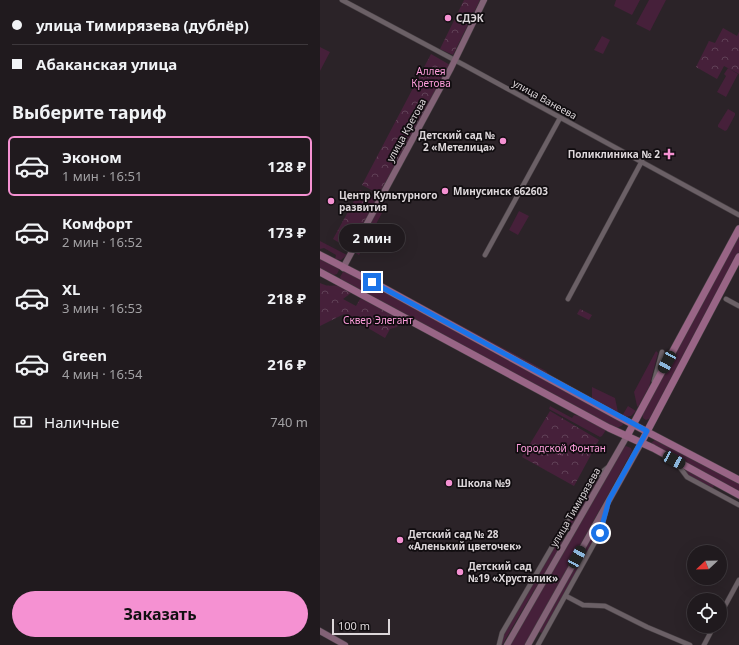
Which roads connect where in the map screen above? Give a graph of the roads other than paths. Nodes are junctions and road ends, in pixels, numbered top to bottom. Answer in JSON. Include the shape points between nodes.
{"nodes":[{"id":1,"x":342,"y":0,"type":"edge"},
{"id":2,"x":484,"y":0,"type":"edge"},
{"id":3,"x":454,"y":60,"type":"junction"},
{"id":4,"x":560,"y":118,"type":"junction"},
{"id":5,"x":642,"y":161,"type":"junction"},
{"id":6,"x":739,"y":215,"type":"edge"},
{"id":7,"x":739,"y":229,"type":"edge"},
{"id":8,"x":320,"y":255,"type":"edge"},
{"id":9,"x":485,"y":255,"type":"dead end"},
{"id":10,"x":739,"y":258,"type":"edge"},
{"id":11,"x":343,"y":268,"type":"junction"},
{"id":12,"x":320,"y":272,"type":"edge"},
{"id":13,"x":336,"y":280,"type":"junction"},
{"id":14,"x":568,"y":299,"type":"dead end"},
{"id":15,"x":726,"y":299,"type":"dead end"},
{"id":16,"x":739,"y":306,"type":"edge"},
{"id":17,"x":662,"y":352,"type":"dead end"},
{"id":18,"x":652,"y":389,"type":"junction"},
{"id":19,"x":633,"y":424,"type":"junction"},
{"id":20,"x":647,"y":431,"type":"junction"},
{"id":21,"x":627,"y":436,"type":"junction"},
{"id":22,"x":640,"y":443,"type":"junction"},
{"id":23,"x":674,"y":460,"type":"junction"},
{"id":24,"x":610,"y":466,"type":"junction"},
{"id":25,"x":725,"y":473,"type":"junction"},
{"id":26,"x":739,"y":477,"type":"edge"},
{"id":27,"x":739,"y":480,"type":"edge"},
{"id":28,"x":739,"y":495,"type":"edge"},
{"id":29,"x":609,"y":500,"type":"junction"},
{"id":30,"x":739,"y":505,"type":"edge"},
{"id":31,"x":739,"y":580,"type":"edge"},
{"id":32,"x":566,"y":596,"type":"junction"},
{"id":33,"x":727,"y":602,"type":"edge"},
{"id":34,"x":320,"y":631,"type":"edge"},
{"id":35,"x":710,"y":633,"type":"edge"},
{"id":36,"x":345,"y":645,"type":"edge"},
{"id":37,"x":499,"y":645,"type":"edge"},
{"id":38,"x":507,"y":645,"type":"edge"},
{"id":39,"x":528,"y":645,"type":"edge"},
{"id":40,"x":538,"y":645,"type":"edge"},
{"id":41,"x":690,"y":645,"type":"edge"},
{"id":42,"x":704,"y":645,"type":"edge"}],
"edges":[{"from":1,"to":3,"type":"street","name":"улица Ванеева"},
{"from":2,"to":3,"type":"main road","name":"улица Кретова"},
{"from":3,"to":4,"type":"street","name":"улица Ванеева"},
{"from":3,"to":11,"type":"main road","name":"улица Кретова"},
{"from":4,"to":5,"type":"street","name":"улица Ванеева"},
{"from":4,"to":9,"type":"street"},
{"from":5,"to":6,"type":"street","name":"улица Ванеева"},
{"from":5,"to":14,"type":"street"},
{"from":7,"to":18,"type":"main road","name":"улица Тимирязева"},
{"from":8,"to":11,"type":"main road"},
{"from":10,"to":20,"type":"main road"},
{"from":11,"to":13,"type":"main road"},
{"from":11,"to":19,"type":"main road"},
{"from":12,"to":13,"type":"main road"},
{"from":13,"to":21,"type":"main road"},
{"from":15,"to":16,"type":"street"},
{"from":17,"to":18,"type":"street"},
{"from":18,"to":19,"type":"main road","name":"улица Тимирязева"},
{"from":19,"to":20,"type":"main road"},
{"from":19,"to":21,"type":"main road","name":"улица Тимирязева"},
{"from":20,"to":22,"type":"main road"},
{"from":20,"to":25,"type":"main road"},
{"from":21,"to":22,"type":"main road"},
{"from":21,"to":24,"type":"main road","name":"улица Тимирязева"},
{"from":22,"to":23,"type":"main road"},
{"from":22,"to":29,"type":"main road"},
{"from":23,"to":28,"type":"main road"},
{"from":23,"to":30,"type":"street","via":[[687,477]]},
{"from":24,"to":37,"type":"street","via":[[590,481],[502,633]]},
{"from":24,"to":38,"type":"main road","name":"улица Тимирязева"},
{"from":25,"to":26,"type":"street"},
{"from":25,"to":27,"type":"main road"},
{"from":29,"to":32,"type":"street","via":[[600,533]]},
{"from":29,"to":39,"type":"main road"},
{"from":31,"to":33,"type":"street"},
{"from":32,"to":40,"type":"street"},
{"from":32,"to":41,"type":"street","via":[[583,605],[605,606]]},
{"from":34,"to":36,"type":"main road"},
{"from":35,"to":42,"type":"street"}]}
